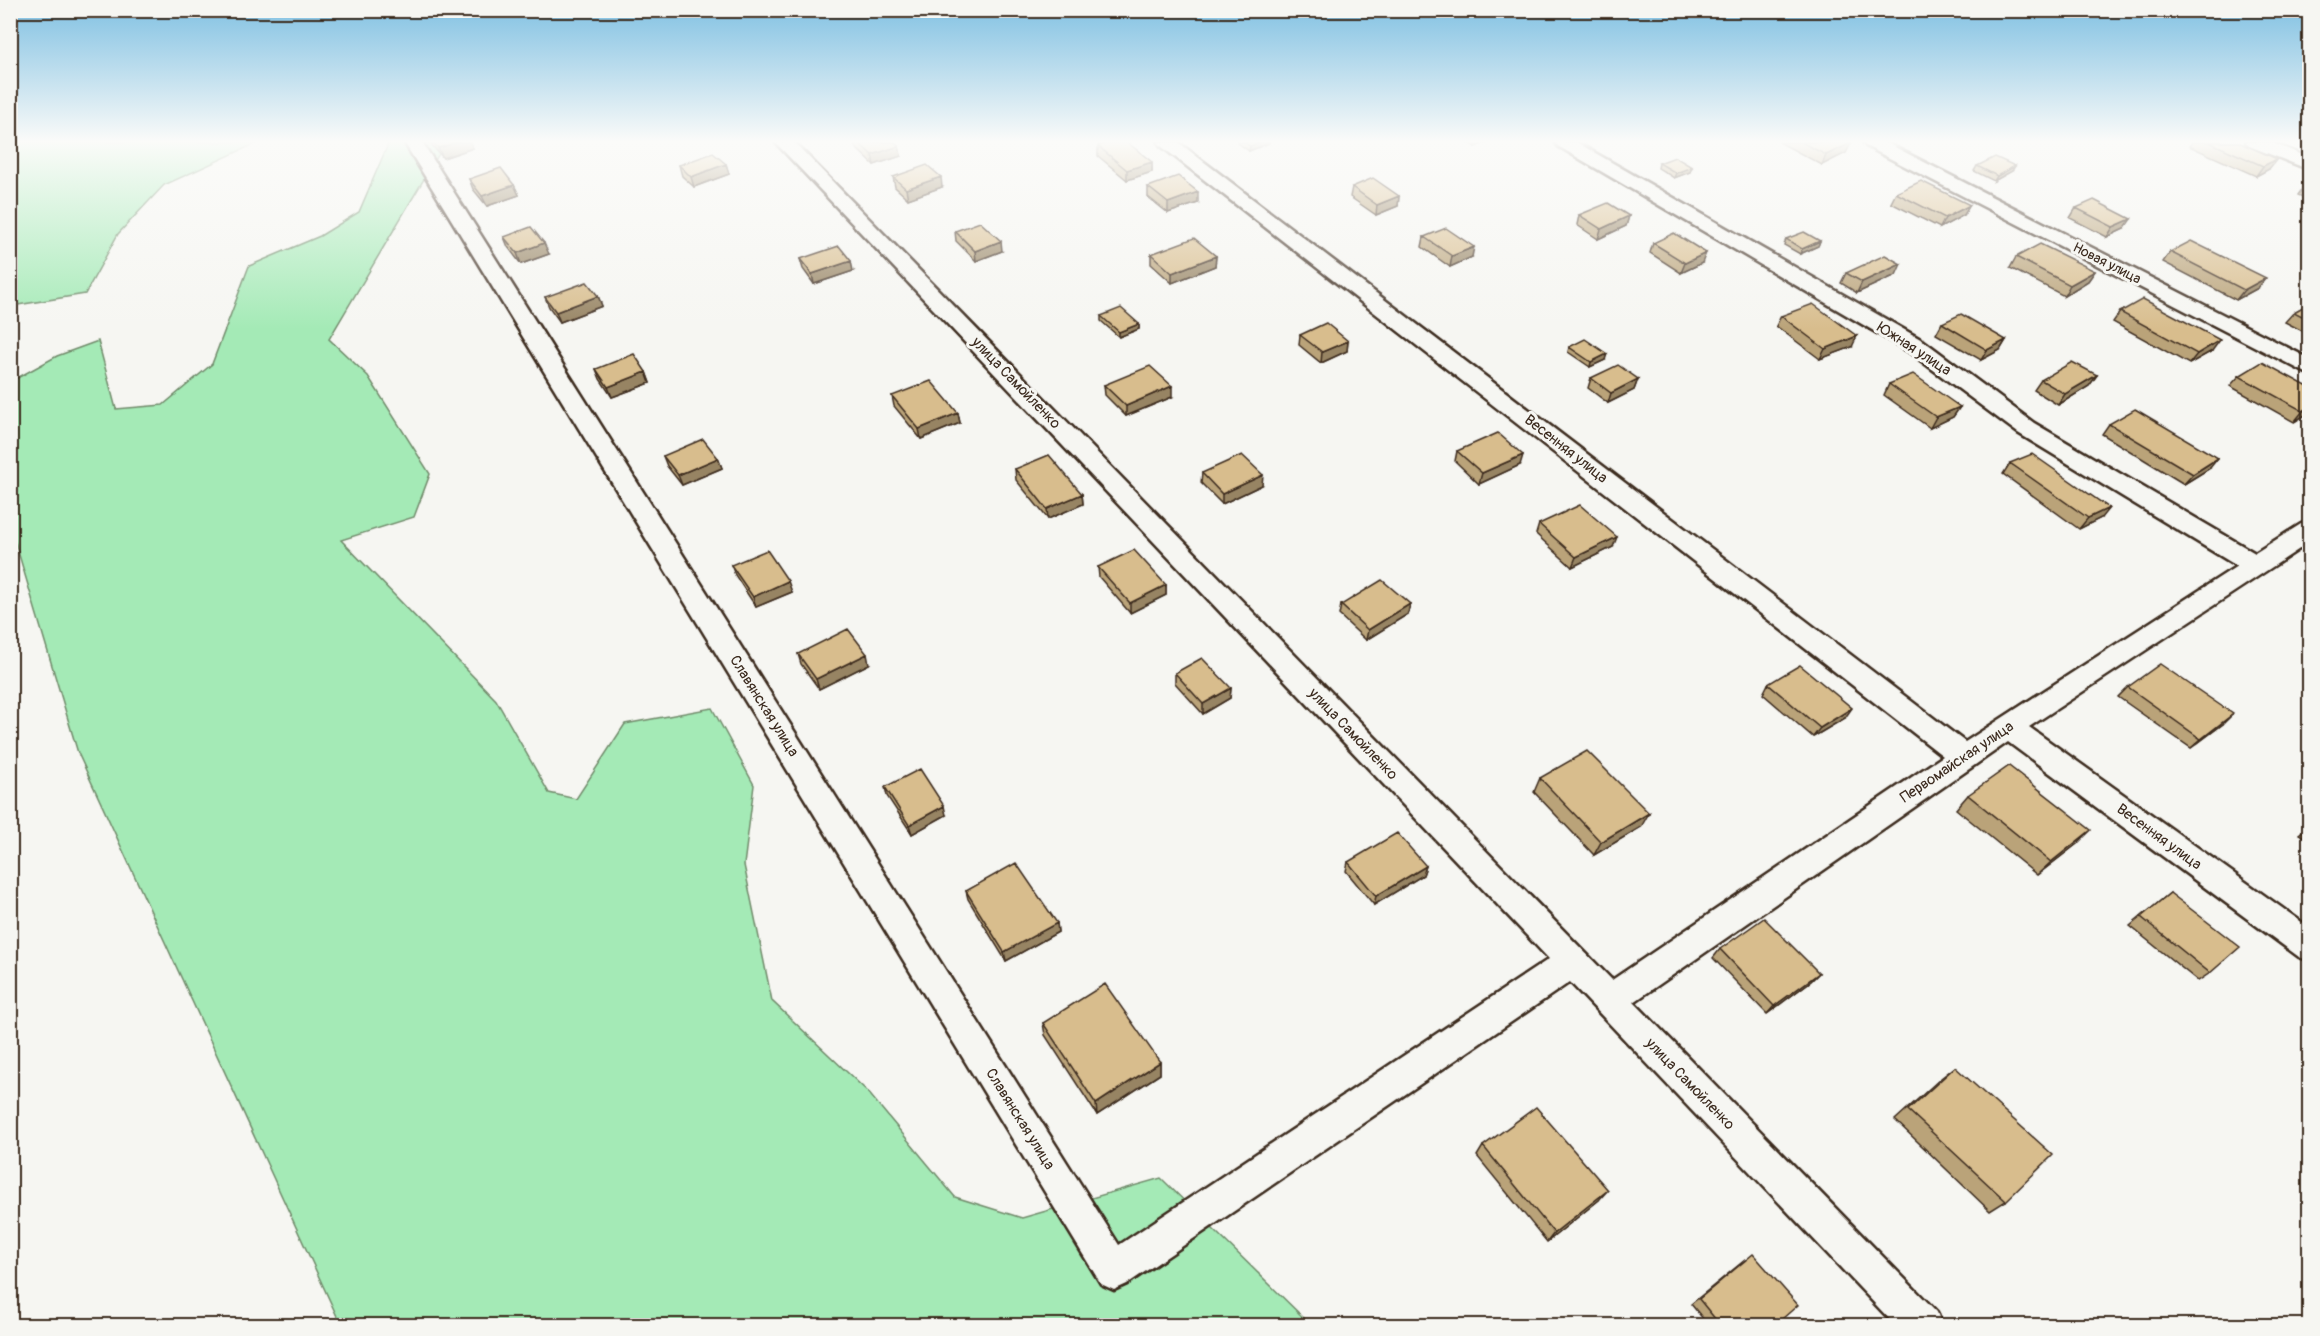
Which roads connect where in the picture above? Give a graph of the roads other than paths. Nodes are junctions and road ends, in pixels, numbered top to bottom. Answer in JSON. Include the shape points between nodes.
{"nodes":[{"id":1,"x":452,"y":204,"type":"edge"},
{"id":2,"x":844,"y":204,"type":"edge"},
{"id":3,"x":1248,"y":204,"type":"edge"},
{"id":4,"x":1672,"y":204,"type":"edge"},
{"id":5,"x":1993,"y":204,"type":"edge"},
{"id":6,"x":2310,"y":368,"type":"edge"},
{"id":7,"x":2310,"y":530,"type":"edge"},
{"id":8,"x":2257,"y":566,"type":"junction"},
{"id":9,"x":2008,"y":727,"type":"junction"},
{"id":10,"x":1964,"y":757,"type":"junction"},
{"id":11,"x":2310,"y":947,"type":"edge"},
{"id":12,"x":1572,"y":962,"type":"junction"},
{"id":13,"x":1610,"y":1000,"type":"junction"},
{"id":14,"x":1923,"y":1326,"type":"edge"}],
"edges":[{"from":1,"to":12,"type":"street","name":"Славянская улица","via":[[1114,1271]]},
{"from":2,"to":12,"type":"street","name":"улица Самойленко"},
{"from":3,"to":10,"type":"street","name":"Весенняя улица"},
{"from":4,"to":8,"type":"street","name":"Южная улица","via":[[1916,346],[2026,428]]},
{"from":5,"to":6,"type":"street","name":"Новая улица"},
{"from":7,"to":8,"type":"street","name":"Первомайская улица"},
{"from":8,"to":9,"type":"street","name":"Первомайская улица"},
{"from":9,"to":10,"type":"street","name":"Первомайская улица"},
{"from":9,"to":11,"type":"street","name":"Весенняя улица"},
{"from":10,"to":13,"type":"street","name":"Первомайская улица"},
{"from":12,"to":13,"type":"street","name":"улица Самойленко"},
{"from":13,"to":14,"type":"street","name":"улица Самойленко"}]}
